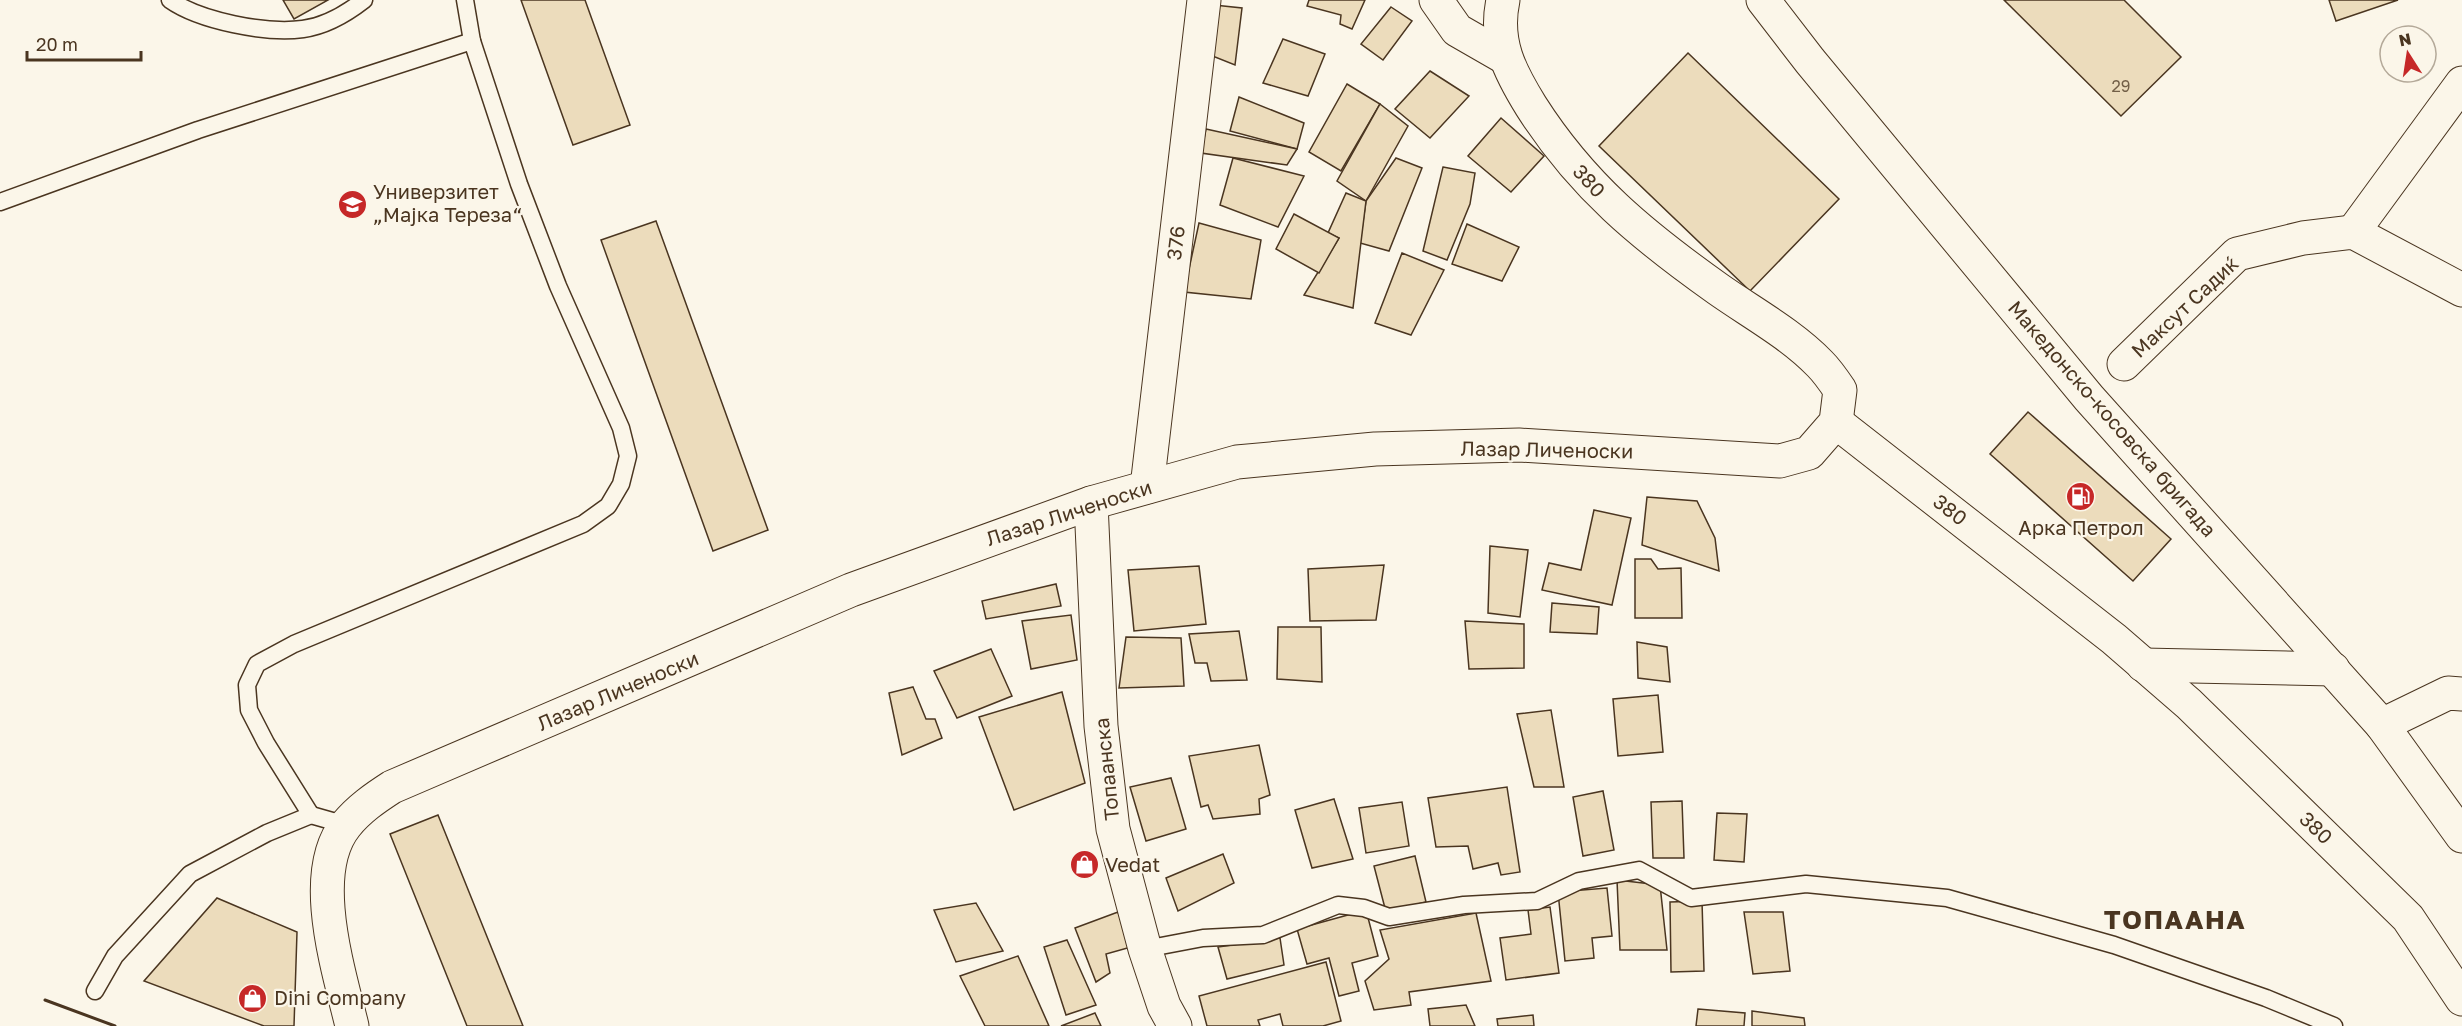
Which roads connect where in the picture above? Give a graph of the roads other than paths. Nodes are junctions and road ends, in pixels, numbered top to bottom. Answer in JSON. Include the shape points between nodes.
{"nodes":[{"id":1,"x":170,"y":0,"type":"edge"},
{"id":2,"x":364,"y":0,"type":"edge"},
{"id":3,"x":465,"y":0,"type":"edge"},
{"id":4,"x":1204,"y":0,"type":"edge"},
{"id":5,"x":1436,"y":0,"type":"edge"},
{"id":6,"x":1503,"y":0,"type":"edge"},
{"id":7,"x":1770,"y":7,"type":"edge"},
{"id":8,"x":472,"y":42,"type":"junction"},
{"id":9,"x":1504,"y":57,"type":"junction"},
{"id":10,"x":2462,"y":83,"type":"edge"},
{"id":11,"x":0,"y":202,"type":"edge"},
{"id":12,"x":2353,"y":232,"type":"junction"},
{"id":13,"x":2462,"y":290,"type":"edge"},
{"id":14,"x":2124,"y":364,"type":"dead end"},
{"id":15,"x":1836,"y":422,"type":"junction"},
{"id":16,"x":1147,"y":487,"type":"junction"},
{"id":17,"x":1091,"y":502,"type":"junction"},
{"id":18,"x":2143,"y":664,"type":"junction"},
{"id":19,"x":2333,"y":669,"type":"junction"},
{"id":20,"x":2462,"y":694,"type":"edge"},
{"id":21,"x":2382,"y":725,"type":"junction"},
{"id":22,"x":311,"y":815,"type":"junction"},
{"id":23,"x":346,"y":825,"type":"junction"},
{"id":24,"x":2462,"y":836,"type":"edge"},
{"id":25,"x":1145,"y":949,"type":"junction"},
{"id":26,"x":95,"y":990,"type":"dead end"},
{"id":27,"x":2462,"y":999,"type":"edge"},
{"id":28,"x":351,"y":1026,"type":"edge"},
{"id":29,"x":1175,"y":1026,"type":"edge"},
{"id":30,"x":2334,"y":1026,"type":"edge"}],
"edges":[{"from":1,"to":2,"type":"lane","via":[[209,18],[290,30],[338,19]]},
{"from":3,"to":8,"type":"lane"},
{"from":4,"to":16,"type":"street","name":"376"},
{"from":5,"to":9,"type":"street","via":[[1457,30]]},
{"from":6,"to":9,"type":"street","name":"380"},
{"from":7,"to":19,"type":"street","name":"Македонско-косовска бригада","via":[[2090,398]]},
{"from":8,"to":11,"type":"lane","via":[[198,130]]},
{"from":8,"to":22,"type":"lane","via":[[519,184],[558,286],[621,428],[628,456],[621,484],[608,506],[583,524],[294,644],[257,664],[247,685],[249,710]]},
{"from":9,"to":15,"type":"street","name":"380","via":[[1550,135],[1584,178],[1665,249],[1821,364],[1840,390]]},
{"from":10,"to":12,"type":"street"},
{"from":12,"to":13,"type":"street"},
{"from":12,"to":14,"type":"street","name":"Максут Садиќ","via":[[2303,238],[2237,254]]},
{"from":15,"to":16,"type":"street","name":"Лазар Личеноски","via":[[1809,453],[1780,461],[1519,445],[1375,449],[1237,462]]},
{"from":15,"to":18,"type":"street","name":"380"},
{"from":16,"to":17,"type":"street","name":"Лазар Личеноски"},
{"from":17,"to":23,"type":"street","name":"Лазар Личеноски","via":[[852,590],[392,787]]},
{"from":17,"to":25,"type":"street","name":"Топаанска","via":[[1101,726],[1110,806]]},
{"from":18,"to":19,"type":"street"},
{"from":18,"to":27,"type":"street","name":"380","via":[[2408,918]]},
{"from":19,"to":21,"type":"street","name":"Македонско-косовска бригада"},
{"from":20,"to":21,"type":"street","via":[[2448,693]]},
{"from":21,"to":24,"type":"street","name":"Македонско-косовска бригада"},
{"from":22,"to":23,"type":"lane"},
{"from":22,"to":26,"type":"lane","via":[[267,832],[190,874],[115,956]]},
{"from":23,"to":28,"type":"street","name":"Лазар Личеноски","via":[[330,858],[327,897]]},
{"from":25,"to":29,"type":"street","name":"Топаанска"},
{"from":25,"to":30,"type":"lane","via":[[1203,938],[1263,935],[1338,904],[1389,917],[1464,905],[1537,901],[1579,881],[1639,870],[1690,898],[1806,884],[1947,898],[2115,945]]}]}
